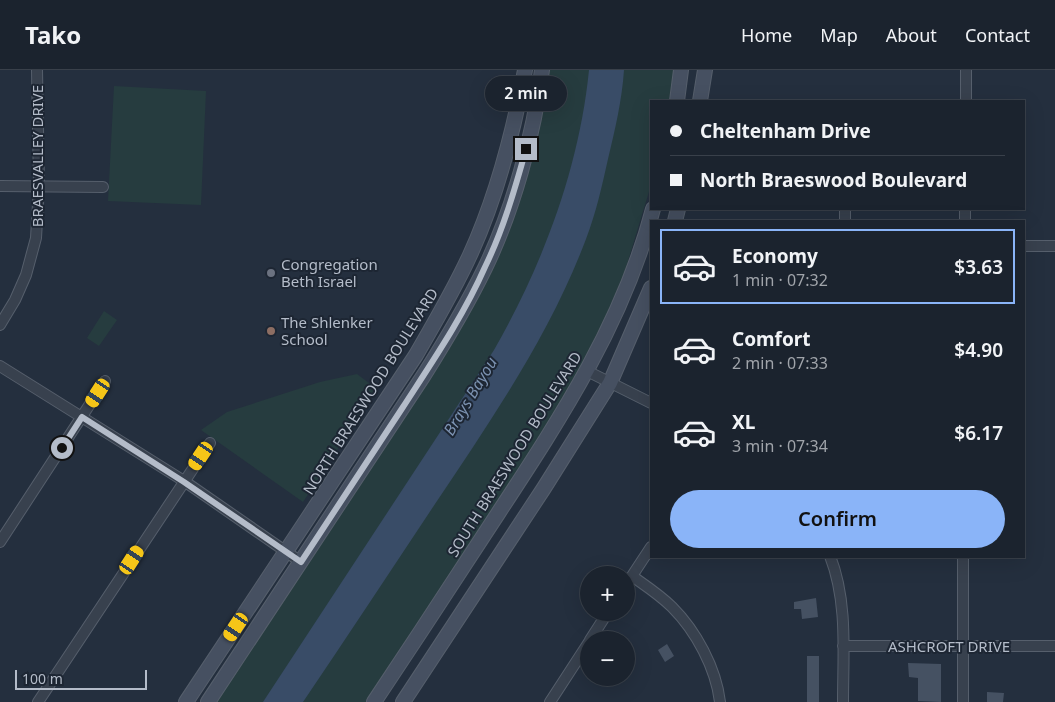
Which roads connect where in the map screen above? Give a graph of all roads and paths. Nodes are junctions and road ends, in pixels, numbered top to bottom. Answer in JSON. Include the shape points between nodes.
{"nodes":[{"id":1,"x":38,"y":70,"type":"edge"},
{"id":2,"x":525,"y":70,"type":"edge"},
{"id":3,"x":529,"y":70,"type":"edge"},
{"id":4,"x":542,"y":70,"type":"edge"},
{"id":5,"x":681,"y":70,"type":"edge"},
{"id":6,"x":705,"y":70,"type":"edge"},
{"id":7,"x":966,"y":70,"type":"edge"},
{"id":8,"x":676,"y":100,"type":"edge"},
{"id":9,"x":700,"y":100,"type":"edge"},
{"id":10,"x":966,"y":100,"type":"edge"},
{"id":11,"x":0,"y":186,"type":"edge"},
{"id":12,"x":39,"y":186,"type":"junction"},
{"id":13,"x":103,"y":187,"type":"dead end"},
{"id":14,"x":653,"y":210,"type":"edge"},
{"id":15,"x":1025,"y":246,"type":"edge"},
{"id":16,"x":1055,"y":246,"type":"edge"},
{"id":17,"x":650,"y":290,"type":"edge"},
{"id":18,"x":0,"y":325,"type":"edge"},
{"id":19,"x":0,"y":366,"type":"edge"},
{"id":20,"x":587,"y":371,"type":"junction"},
{"id":21,"x":105,"y":380,"type":"dead end"},
{"id":22,"x":399,"y":380,"type":"junction"},
{"id":23,"x":610,"y":383,"type":"junction"},
{"id":24,"x":414,"y":390,"type":"junction"},
{"id":25,"x":650,"y":403,"type":"edge"},
{"id":26,"x":82,"y":417,"type":"junction"},
{"id":27,"x":210,"y":443,"type":"dead end"},
{"id":28,"x":184,"y":482,"type":"junction"},
{"id":29,"x":0,"y":542,"type":"edge"},
{"id":30,"x":650,"y":549,"type":"edge"},
{"id":31,"x":286,"y":552,"type":"junction"},
{"id":32,"x":831,"y":558,"type":"edge"},
{"id":33,"x":963,"y":558,"type":"edge"},
{"id":34,"x":301,"y":562,"type":"junction"},
{"id":35,"x":466,"y":562,"type":"junction"},
{"id":36,"x":635,"y":571,"type":"edge"},
{"id":37,"x":486,"y":575,"type":"junction"},
{"id":38,"x":635,"y":578,"type":"edge"},
{"id":39,"x":843,"y":646,"type":"junction"},
{"id":40,"x":963,"y":646,"type":"junction"},
{"id":41,"x":1055,"y":646,"type":"edge"},
{"id":42,"x":580,"y":656,"type":"edge"},
{"id":43,"x":38,"y":702,"type":"edge"},
{"id":44,"x":186,"y":702,"type":"edge"},
{"id":45,"x":208,"y":702,"type":"edge"},
{"id":46,"x":374,"y":702,"type":"edge"},
{"id":47,"x":403,"y":702,"type":"edge"},
{"id":48,"x":550,"y":702,"type":"edge"},
{"id":49,"x":720,"y":702,"type":"edge"},
{"id":50,"x":843,"y":702,"type":"edge"},
{"id":51,"x":963,"y":702,"type":"edge"}],
"edges":[{"from":1,"to":12,"type":"street","name":"BRAESVALLEY DRIVE"},
{"from":2,"to":22,"type":"main road","name":"NORTH BRAESWOOD BOULEVARD","via":[[515,122],[489,210],[448,301]]},
{"from":3,"to":4,"type":"street"},
{"from":4,"to":24,"type":"main road","via":[[523,161],[486,267],[453,329]]},
{"from":5,"to":8,"type":"main road"},
{"from":6,"to":9,"type":"main road"},
{"from":7,"to":10,"type":"street"},
{"from":11,"to":12,"type":"street"},
{"from":12,"to":13,"type":"street"},
{"from":12,"to":18,"type":"street","name":"BRAESVALLEY DRIVE","via":[[39,216],[32,255],[15,300]]},
{"from":14,"to":20,"type":"main road","name":"SOUTH BRAESWOOD BOULEVARD","via":[[619,305]]},
{"from":15,"to":16,"type":"street"},
{"from":17,"to":23,"type":"main road"},
{"from":19,"to":26,"type":"street"},
{"from":20,"to":23,"type":"street"},
{"from":20,"to":35,"type":"main road","name":"SOUTH BRAESWOOD BOULEVARD"},
{"from":21,"to":26,"type":"street"},
{"from":22,"to":24,"type":"main road"},
{"from":22,"to":31,"type":"main road","name":"NORTH BRAESWOOD BOULEVARD"},
{"from":23,"to":25,"type":"street"},
{"from":23,"to":37,"type":"main road"},
{"from":24,"to":34,"type":"main road"},
{"from":26,"to":28,"type":"street"},
{"from":26,"to":29,"type":"street"},
{"from":27,"to":28,"type":"street"},
{"from":28,"to":31,"type":"street"},
{"from":28,"to":43,"type":"street"},
{"from":30,"to":36,"type":"street"},
{"from":31,"to":34,"type":"street"},
{"from":31,"to":44,"type":"main road","name":"NORTH BRAESWOOD BOULEVARD"},
{"from":32,"to":39,"type":"street","via":[[842,602]]},
{"from":33,"to":40,"type":"street"},
{"from":34,"to":45,"type":"main road"},
{"from":35,"to":37,"type":"main road"},
{"from":35,"to":46,"type":"main road","name":"SOUTH BRAESWOOD BOULEVARD"},
{"from":37,"to":47,"type":"main road"},
{"from":38,"to":49,"type":"street","via":[[660,596],[686,624],[713,674]]},
{"from":39,"to":40,"type":"street","name":"ASHCROFT DRIVE"},
{"from":39,"to":50,"type":"street"},
{"from":40,"to":41,"type":"street","name":"ASHCROFT DRIVE"},
{"from":40,"to":51,"type":"street"},
{"from":42,"to":48,"type":"street"}]}
